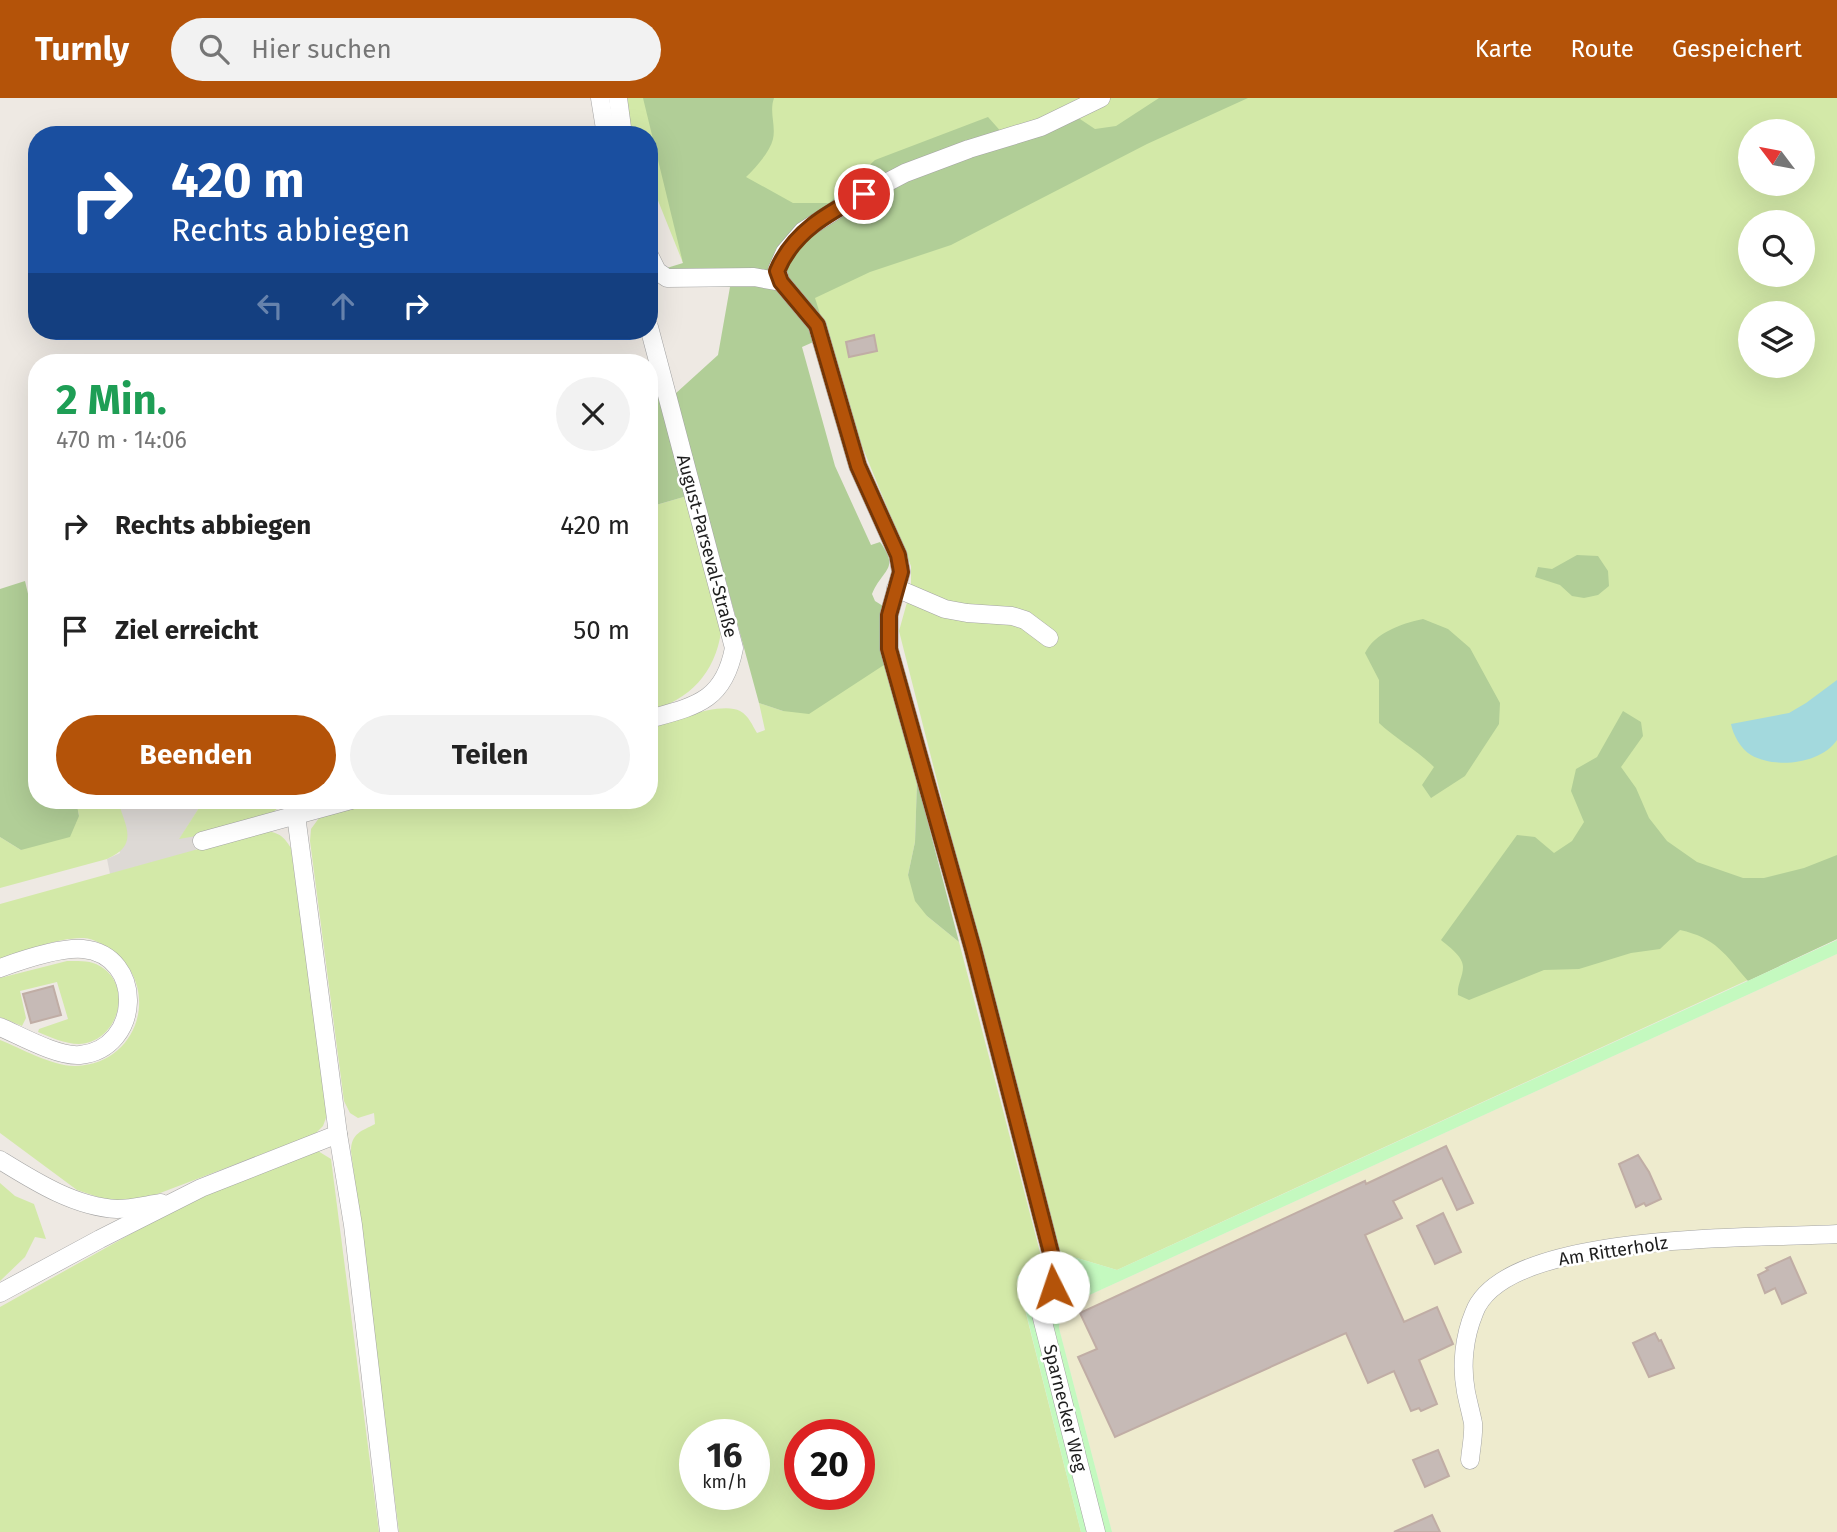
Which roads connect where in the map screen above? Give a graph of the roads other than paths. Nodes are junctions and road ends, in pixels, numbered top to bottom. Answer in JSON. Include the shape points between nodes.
{"nodes":[{"id":1,"x":600,"y":98,"type":"edge"},
{"id":2,"x":618,"y":98,"type":"edge"},
{"id":3,"x":1101,"y":98,"type":"edge"},
{"id":4,"x":605,"y":126,"type":"edge"},
{"id":5,"x":622,"y":126,"type":"edge"},
{"id":6,"x":658,"y":272,"type":"edge"},
{"id":7,"x":781,"y":282,"type":"junction"},
{"id":8,"x":658,"y":361,"type":"edge"},
{"id":9,"x":895,"y":588,"type":"junction"},
{"id":10,"x":1049,"y":638,"type":"dead end"},
{"id":11,"x":658,"y":716,"type":"edge"},
{"id":12,"x":290,"y":809,"type":"edge"},
{"id":13,"x":295,"y":809,"type":"edge"},
{"id":14,"x":202,"y":841,"type":"dead end"},
{"id":15,"x":0,"y":968,"type":"edge"},
{"id":16,"x":0,"y":1027,"type":"edge"},
{"id":17,"x":338,"y":1134,"type":"junction"},
{"id":18,"x":0,"y":1160,"type":"edge"},
{"id":19,"x":175,"y":1201,"type":"junction"},
{"id":20,"x":1837,"y":1234,"type":"edge"},
{"id":21,"x":0,"y":1293,"type":"edge"},
{"id":22,"x":1470,"y":1460,"type":"dead end"},
{"id":23,"x":389,"y":1532,"type":"edge"},
{"id":24,"x":1096,"y":1532,"type":"edge"}],
"edges":[{"from":1,"to":4,"type":"street"},
{"from":2,"to":5,"type":"street"},
{"from":3,"to":7,"type":"street","via":[[1041,127],[905,173],[844,205],[803,232],[785,252],[777,271]]},
{"from":6,"to":7,"type":"street","via":[[667,278],[754,277]]},
{"from":7,"to":9,"type":"street","via":[[817,325],[858,466],[898,555],[901,572]]},
{"from":8,"to":11,"type":"street","name":"August-Parseval-Straße","via":[[734,648],[716,692],[687,708]]},
{"from":9,"to":10,"type":"street","via":[[945,609],[1025,620]]},
{"from":9,"to":24,"type":"street","name":"Sparnecker Weg","via":[[889,649],[1051,1253],[1053,1287],[1040,1310]]},
{"from":12,"to":14,"type":"street"},
{"from":13,"to":17,"type":"street"},
{"from":15,"to":16,"type":"street","via":[[87,949],[113,963],[127,985],[129,1000],[128,1016],[110,1043],[80,1055],[66,1054]]},
{"from":17,"to":19,"type":"street"},
{"from":17,"to":23,"type":"street"},
{"from":18,"to":19,"type":"street","via":[[40,1184],[82,1201],[117,1209]]},
{"from":19,"to":21,"type":"street"},
{"from":20,"to":22,"type":"street","name":"Am Ritterholz","via":[[1662,1241],[1567,1255],[1509,1275],[1489,1289],[1474,1310],[1464,1344],[1465,1388],[1473,1425]]}]}
